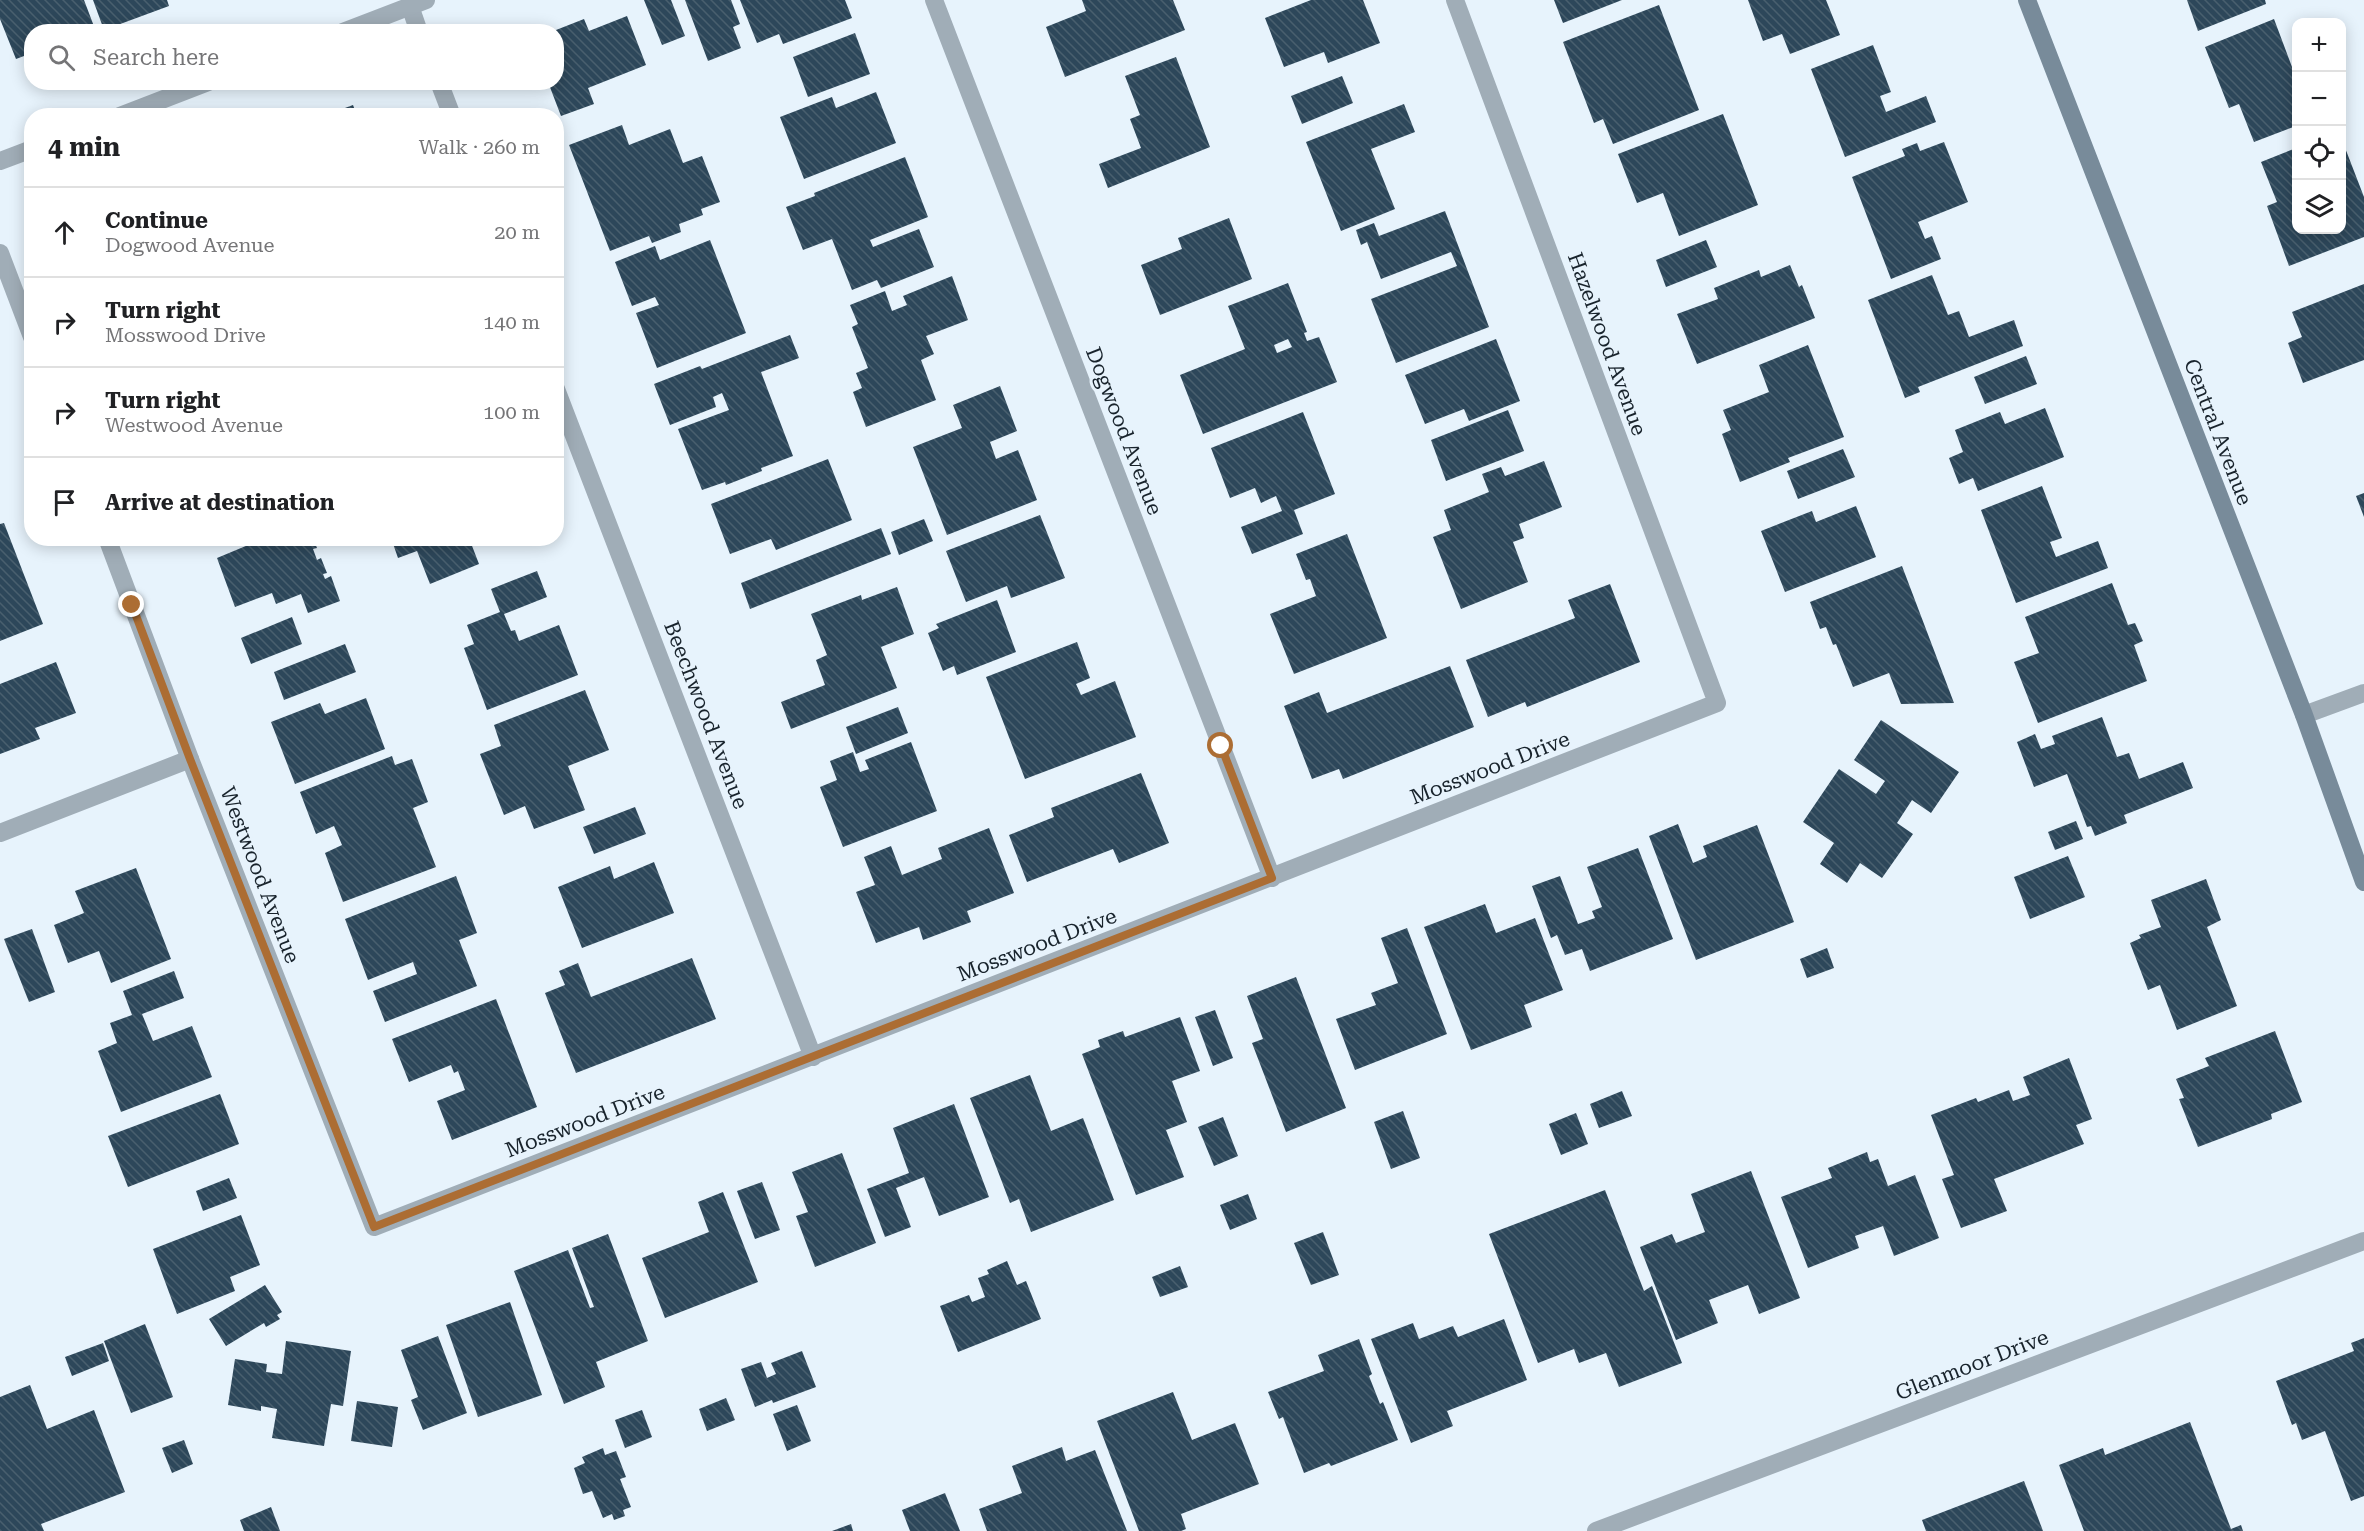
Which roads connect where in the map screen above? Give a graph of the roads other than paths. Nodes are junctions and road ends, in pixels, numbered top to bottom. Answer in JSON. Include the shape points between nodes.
{"nodes":[{"id":1,"x":934,"y":0,"type":"edge"},
{"id":2,"x":1455,"y":0,"type":"edge"},
{"id":3,"x":2026,"y":0,"type":"edge"},
{"id":4,"x":418,"y":3,"type":"edge"},
{"id":5,"x":364,"y":24,"type":"edge"},
{"id":6,"x":419,"y":24,"type":"edge"},
{"id":7,"x":187,"y":90,"type":"edge"},
{"id":8,"x":442,"y":90,"type":"edge"},
{"id":9,"x":141,"y":108,"type":"edge"},
{"id":10,"x":449,"y":108,"type":"edge"},
{"id":11,"x":24,"y":152,"type":"edge"},
{"id":12,"x":0,"y":161,"type":"edge"},
{"id":13,"x":0,"y":254,"type":"edge"},
{"id":14,"x":24,"y":316,"type":"edge"},
{"id":15,"x":564,"y":410,"type":"edge"},
{"id":16,"x":110,"y":546,"type":"edge"},
{"id":17,"x":2364,"y":693,"type":"edge"},
{"id":18,"x":1717,"y":703,"type":"joint"},
{"id":19,"x":2304,"y":715,"type":"junction"},
{"id":20,"x":190,"y":759,"type":"junction"},
{"id":21,"x":0,"y":833,"type":"edge"},
{"id":22,"x":1272,"y":878,"type":"junction"},
{"id":23,"x":2364,"y":882,"type":"edge"},
{"id":24,"x":813,"y":1057,"type":"junction"},
{"id":25,"x":374,"y":1227,"type":"joint"},
{"id":26,"x":2364,"y":1241,"type":"edge"},
{"id":27,"x":1596,"y":1531,"type":"edge"}],
"edges":[{"from":1,"to":22,"type":"street","name":"Dogwood Avenue"},
{"from":2,"to":18,"type":"street","name":"Hazelwood Avenue"},
{"from":3,"to":19,"type":"main road","name":"Central Avenue"},
{"from":4,"to":5,"type":"street"},
{"from":4,"to":6,"type":"street"},
{"from":7,"to":9,"type":"street"},
{"from":8,"to":10,"type":"street"},
{"from":11,"to":12,"type":"street"},
{"from":13,"to":14,"type":"street"},
{"from":15,"to":24,"type":"street","name":"Beechwood Avenue"},
{"from":16,"to":20,"type":"street","name":"Westwood Avenue"},
{"from":17,"to":19,"type":"street"},
{"from":18,"to":22,"type":"street","name":"Mosswood Drive"},
{"from":19,"to":23,"type":"main road","name":"Central Avenue"},
{"from":20,"to":21,"type":"street"},
{"from":20,"to":25,"type":"street","name":"Westwood Avenue"},
{"from":22,"to":24,"type":"street","name":"Mosswood Drive"},
{"from":24,"to":25,"type":"street","name":"Mosswood Drive"},
{"from":26,"to":27,"type":"street","name":"Glenmoor Drive"}]}
